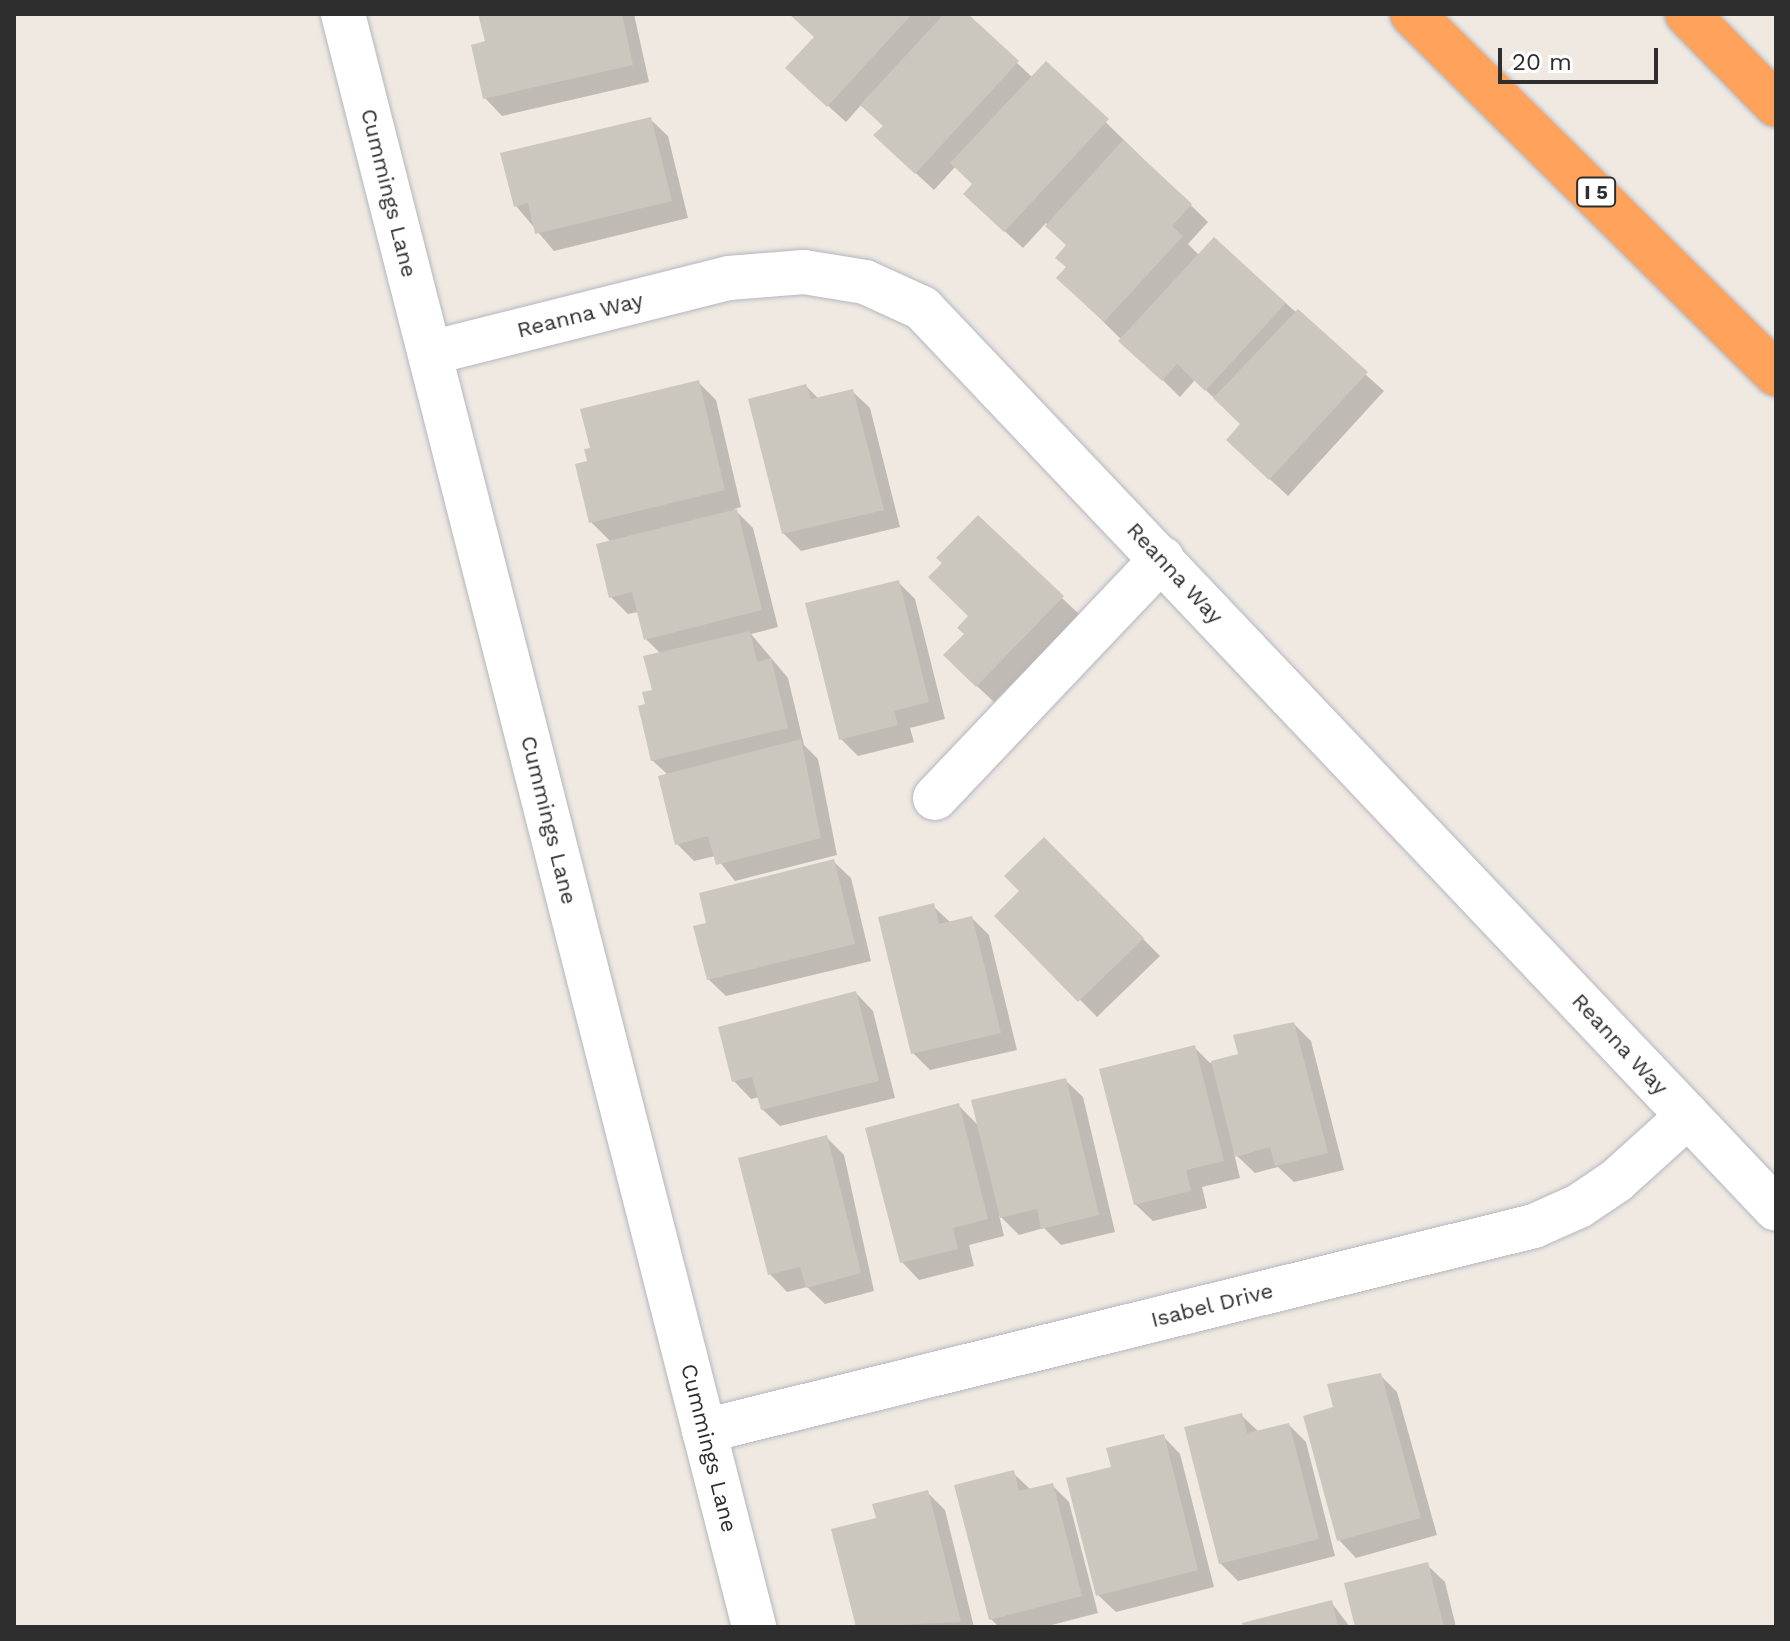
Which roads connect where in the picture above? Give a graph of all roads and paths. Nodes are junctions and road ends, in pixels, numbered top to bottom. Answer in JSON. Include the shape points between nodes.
{"nodes":[{"id":1,"x":343,"y":14,"type":"edge"},
{"id":2,"x":1412,"y":14,"type":"edge"},
{"id":3,"x":1687,"y":14,"type":"edge"},
{"id":4,"x":1776,"y":105,"type":"edge"},
{"id":5,"x":430,"y":353,"type":"junction"},
{"id":6,"x":1776,"y":374,"type":"edge"},
{"id":7,"x":1162,"y":559,"type":"junction"},
{"id":8,"x":935,"y":798,"type":"dead end"},
{"id":9,"x":1688,"y":1116,"type":"junction"},
{"id":10,"x":1776,"y":1209,"type":"edge"},
{"id":11,"x":704,"y":1431,"type":"junction"},
{"id":12,"x":754,"y":1627,"type":"edge"}],
"edges":[{"from":1,"to":5,"type":"street","name":"Cummings Lane"},
{"from":2,"to":6,"type":"highway","number":"I 5"},
{"from":3,"to":4,"type":"highway"},
{"from":5,"to":7,"type":"street","name":"Reanna Way","via":[[729,278],[804,272],[865,282],[922,308]]},
{"from":5,"to":11,"type":"street","name":"Cummings Lane"},
{"from":7,"to":8,"type":"street"},
{"from":7,"to":9,"type":"street","name":"Reanna Way"},
{"from":9,"to":10,"type":"street","name":"Reanna Way"},
{"from":9,"to":11,"type":"street","name":"Isabel Drive","via":[[1616,1181],[1579,1206],[1534,1226]]},
{"from":11,"to":12,"type":"street","name":"Cummings Lane"}]}
